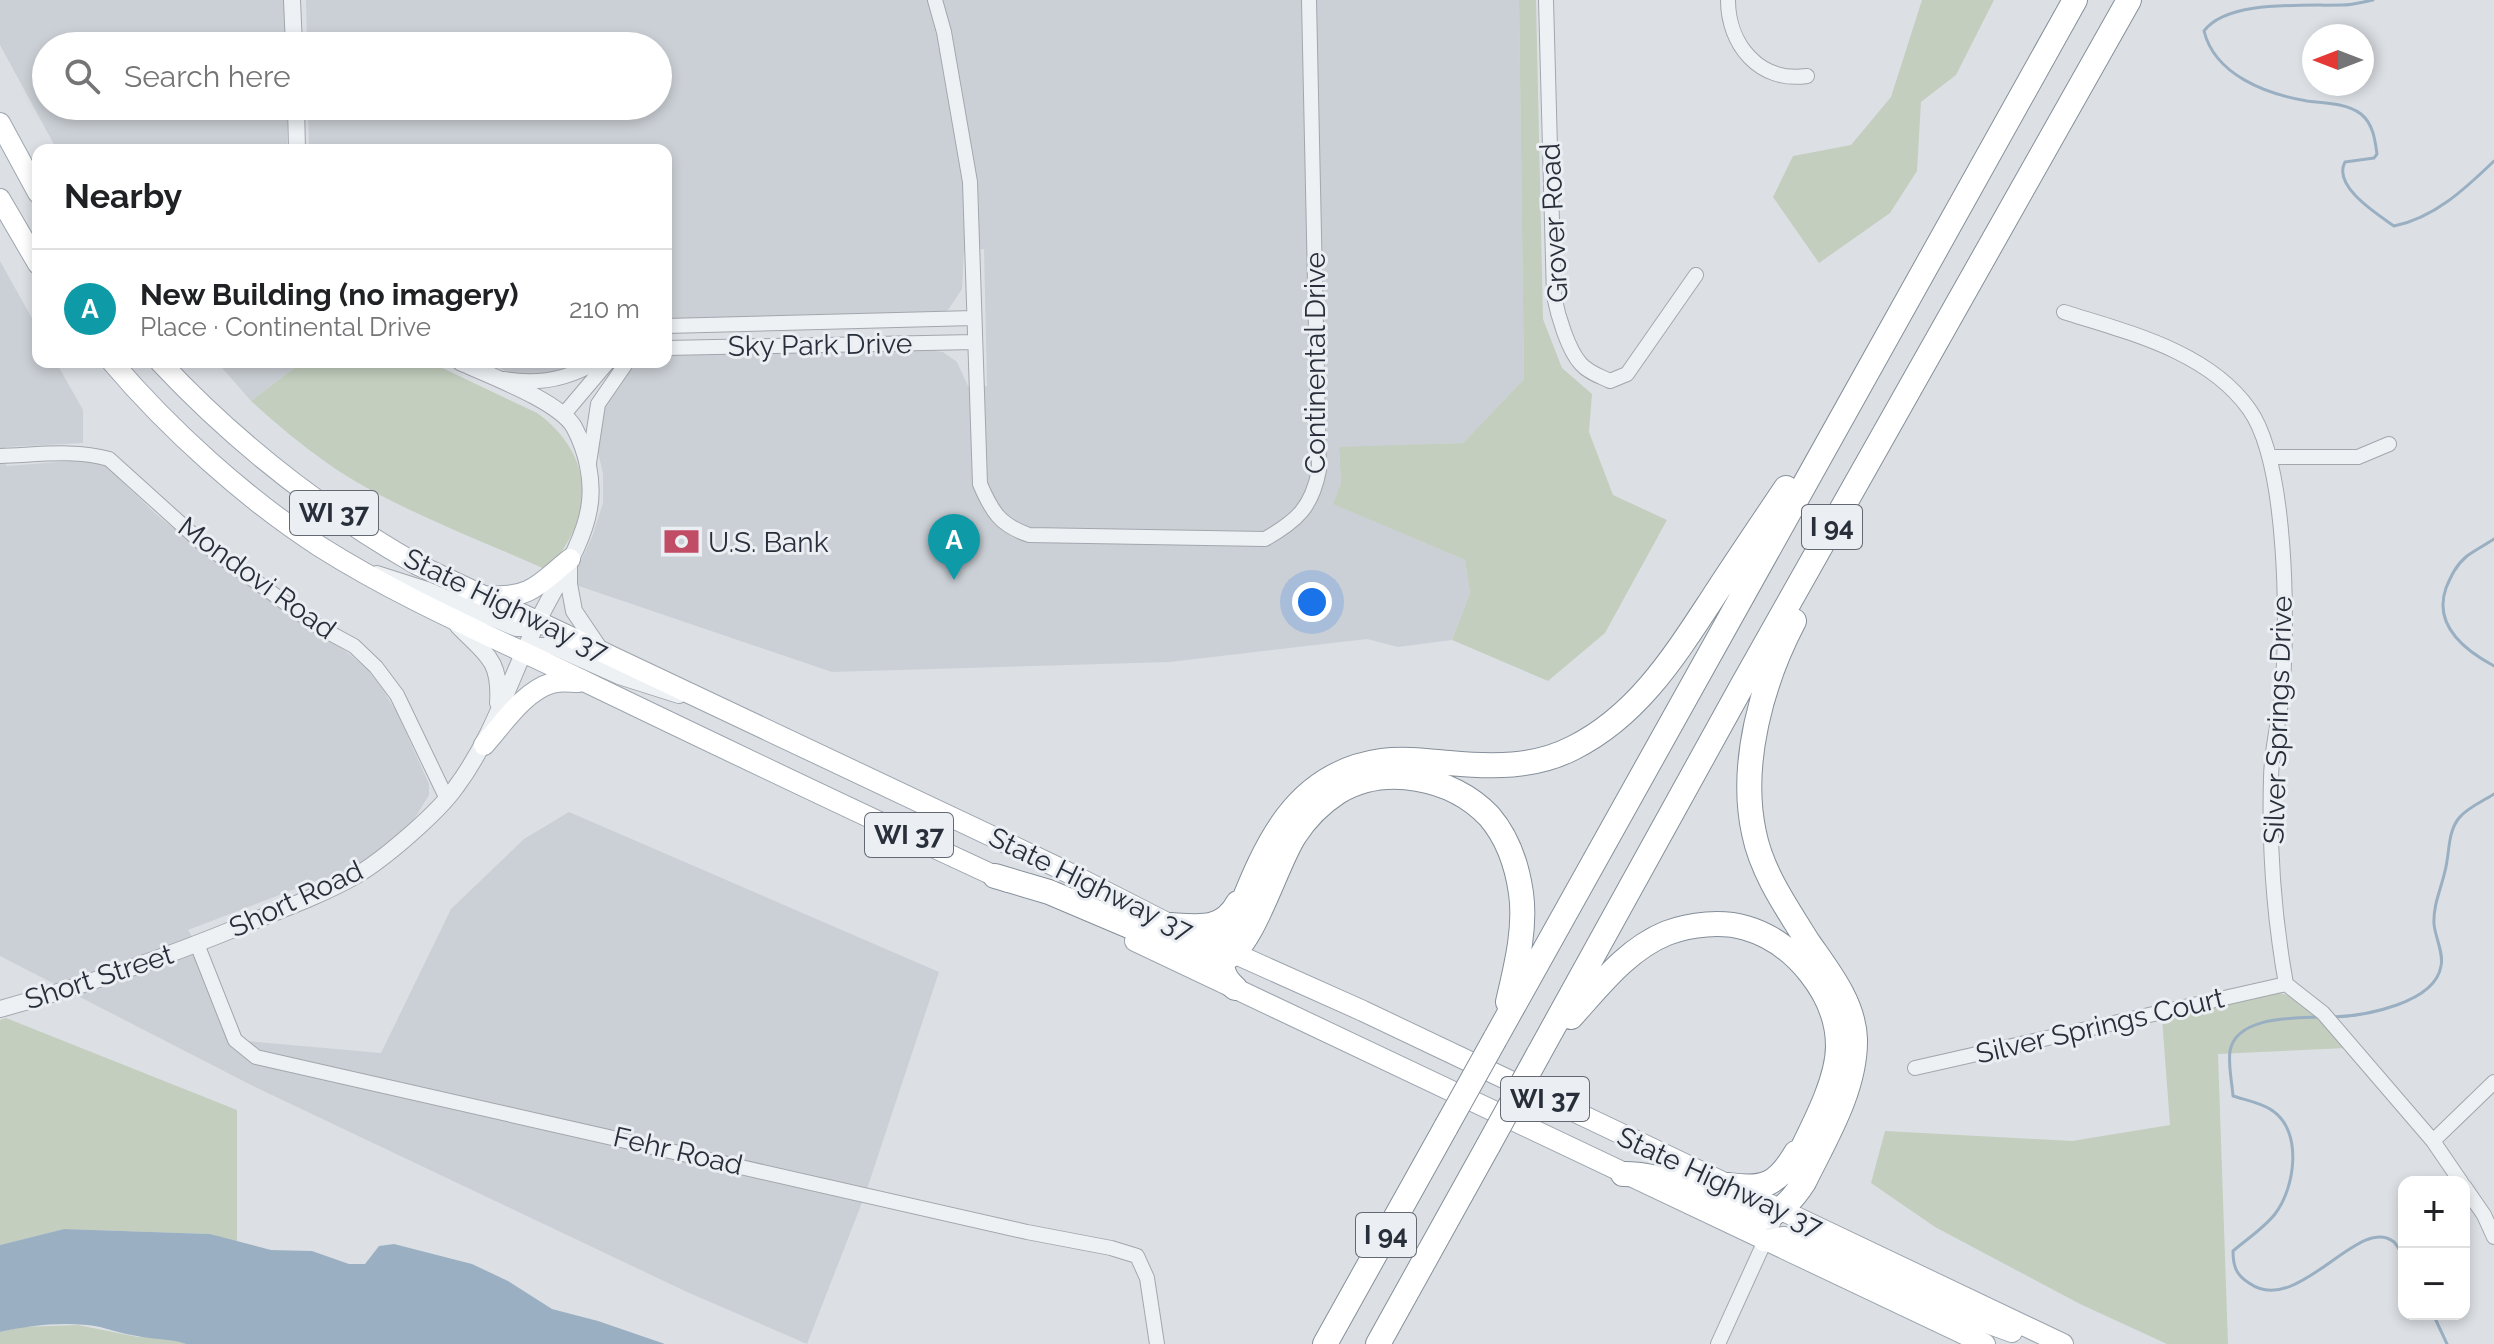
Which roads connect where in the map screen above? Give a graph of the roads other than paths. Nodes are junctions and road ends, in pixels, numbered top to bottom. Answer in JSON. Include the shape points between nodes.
{"nodes":[{"id":1,"x":292,"y":0,"type":"edge"},
{"id":2,"x":935,"y":0,"type":"edge"},
{"id":3,"x":1309,"y":0,"type":"edge"},
{"id":4,"x":1546,"y":0,"type":"edge"},
{"id":5,"x":1728,"y":0,"type":"edge"},
{"id":6,"x":2075,"y":0,"type":"edge"},
{"id":7,"x":2129,"y":0,"type":"edge"},
{"id":8,"x":293,"y":32,"type":"edge"},
{"id":9,"x":1807,"y":76,"type":"dead end"},
{"id":10,"x":296,"y":120,"type":"edge"},
{"id":11,"x":0,"y":123,"type":"edge"},
{"id":12,"x":297,"y":144,"type":"edge"},
{"id":13,"x":32,"y":182,"type":"edge"},
{"id":14,"x":0,"y":199,"type":"edge"},
{"id":15,"x":32,"y":254,"type":"edge"},
{"id":16,"x":1696,"y":275,"type":"dead end"},
{"id":17,"x":2064,"y":312,"type":"dead end"},
{"id":18,"x":974,"y":318,"type":"junction"},
{"id":19,"x":672,"y":326,"type":"edge"},
{"id":20,"x":975,"y":342,"type":"junction"},
{"id":21,"x":672,"y":348,"type":"edge"},
{"id":22,"x":117,"y":368,"type":"edge"},
{"id":23,"x":166,"y":368,"type":"edge"},
{"id":24,"x":473,"y":368,"type":"edge"},
{"id":25,"x":593,"y":368,"type":"edge"},
{"id":26,"x":600,"y":368,"type":"edge"},
{"id":27,"x":621,"y":368,"type":"edge"},
{"id":28,"x":491,"y":376,"type":"junction"},
{"id":29,"x":1903,"y":402,"type":"junction"},
{"id":30,"x":1849,"y":404,"type":"junction"},
{"id":31,"x":564,"y":414,"type":"junction"},
{"id":32,"x":2389,"y":444,"type":"dead end"},
{"id":33,"x":0,"y":456,"type":"edge"},
{"id":34,"x":2270,"y":457,"type":"junction"},
{"id":35,"x":589,"y":467,"type":"junction"},
{"id":36,"x":570,"y":559,"type":"junction"},
{"id":37,"x":363,"y":571,"type":"junction"},
{"id":38,"x":481,"y":596,"type":"junction"},
{"id":39,"x":451,"y":619,"type":"junction"},
{"id":40,"x":537,"y":622,"type":"junction"},
{"id":41,"x":601,"y":651,"type":"junction"},
{"id":42,"x":524,"y":653,"type":"junction"},
{"id":43,"x":585,"y":682,"type":"junction"},
{"id":44,"x":722,"y":709,"type":"junction"},
{"id":45,"x":496,"y":717,"type":"junction"},
{"id":46,"x":484,"y":745,"type":"junction"},
{"id":47,"x":447,"y":799,"type":"junction"},
{"id":48,"x":1259,"y":866,"type":"junction"},
{"id":49,"x":995,"y":876,"type":"junction"},
{"id":50,"x":1171,"y":925,"type":"junction"},
{"id":51,"x":197,"y":944,"type":"junction"},
{"id":52,"x":1227,"y":954,"type":"junction"},
{"id":53,"x":2286,"y":984,"type":"junction"},
{"id":54,"x":1235,"y":988,"type":"junction"},
{"id":55,"x":0,"y":1009,"type":"edge"},
{"id":56,"x":1499,"y":1032,"type":"junction"},
{"id":57,"x":1540,"y":1052,"type":"junction"},
{"id":58,"x":1915,"y":1068,"type":"dead end"},
{"id":59,"x":2494,"y":1082,"type":"edge"},
{"id":60,"x":1811,"y":1127,"type":"junction"},
{"id":61,"x":2433,"y":1141,"type":"junction"},
{"id":62,"x":1623,"y":1174,"type":"junction"},
{"id":63,"x":2457,"y":1176,"type":"edge"},
{"id":64,"x":1729,"y":1185,"type":"junction"},
{"id":65,"x":2470,"y":1195,"type":"edge"},
{"id":66,"x":1780,"y":1210,"type":"junction"},
{"id":67,"x":2494,"y":1237,"type":"edge"},
{"id":68,"x":1764,"y":1241,"type":"junction"},
{"id":69,"x":1157,"y":1344,"type":"edge"},
{"id":70,"x":1325,"y":1344,"type":"edge"},
{"id":71,"x":1378,"y":1344,"type":"edge"},
{"id":72,"x":1718,"y":1344,"type":"edge"},
{"id":73,"x":1985,"y":1344,"type":"edge"},
{"id":74,"x":2054,"y":1344,"type":"edge"},
{"id":75,"x":2063,"y":1344,"type":"edge"}],
"edges":[{"from":1,"to":8,"type":"street"},
{"from":2,"to":18,"type":"street","name":"Continental Drive","via":[[970,182]]},
{"from":3,"to":20,"type":"street","name":"Continental Drive","via":[[1319,470],[1302,512],[1265,539],[1029,535],[1008,528],[989,507],[980,484]]},
{"from":4,"to":16,"type":"street","name":"Grover Road","via":[[1554,296],[1579,362],[1610,381],[1627,374]]},
{"from":5,"to":9,"type":"street","via":[[1730,26],[1746,55],[1777,73]]},
{"from":6,"to":30,"type":"highway","number":"I 94"},
{"from":7,"to":29,"type":"highway","number":"I 94"},
{"from":10,"to":12,"type":"street"},
{"from":11,"to":13,"type":"main road"},
{"from":14,"to":15,"type":"main road"},
{"from":17,"to":34,"type":"street","name":"Silver Springs Drive","via":[[2169,347],[2224,383],[2248,408]]},
{"from":18,"to":19,"type":"street","name":"Sky Park Drive"},
{"from":18,"to":20,"type":"street","name":"Continental Drive"},
{"from":20,"to":21,"type":"street","name":"Sky Park Drive"},
{"from":22,"to":37,"type":"main road","name":"State Highway 37","number":"WI 37","via":[[212,463],[313,542]]},
{"from":23,"to":38,"type":"main road","name":"State Highway 37","number":"WI 37","via":[[243,443],[329,510],[416,564]]},
{"from":24,"to":28,"type":"street"},
{"from":25,"to":28,"type":"street","via":[[549,381]]},
{"from":26,"to":31,"type":"street"},
{"from":27,"to":35,"type":"street","via":[[598,404]]},
{"from":28,"to":31,"type":"street"},
{"from":29,"to":57,"type":"highway","number":"I 94"},
{"from":29,"to":66,"type":"highway","via":[[1899,424],[1785,640],[1754,743],[1750,798],[1759,850],[1772,883],[1845,1000],[1855,1037],[1849,1080],[1837,1110],[1804,1182]]},
{"from":30,"to":48,"type":"highway","via":[[1839,409],[1671,660],[1612,725],[1573,749],[1525,764],[1399,760],[1352,769],[1294,805]]},
{"from":30,"to":56,"type":"highway","number":"I 94"},
{"from":31,"to":35,"type":"street"},
{"from":32,"to":34,"type":"street","via":[[2358,457]]},
{"from":33,"to":47,"type":"street","name":"Mondovi Road","via":[[83,454],[109,459],[201,542],[354,646],[397,695]]},
{"from":34,"to":53,"type":"street","name":"Silver Springs Drive","via":[[2285,640],[2270,826]]},
{"from":35,"to":36,"type":"street","name":"Short Road","via":[[589,511]]},
{"from":36,"to":38,"type":"main road","via":[[528,593]]},
{"from":36,"to":40,"type":"street","name":"Short Road"},
{"from":36,"to":41,"type":"street","via":[[574,611]]},
{"from":37,"to":39,"type":"main road","name":"State Highway 37","number":"WI 37"},
{"from":37,"to":40,"type":"street","via":[[409,583],[516,628]]},
{"from":38,"to":40,"type":"main road","name":"State Highway 37","number":"WI 37"},
{"from":39,"to":42,"type":"main road","name":"State Highway 37","number":"WI 37"},
{"from":39,"to":45,"type":"street","via":[[493,662],[498,677]]},
{"from":40,"to":41,"type":"main road","name":"State Highway 37","number":"WI 37"},
{"from":40,"to":42,"type":"street","name":"Short Road"},
{"from":41,"to":44,"type":"main road","name":"State Highway 37","number":"WI 37"},
{"from":42,"to":43,"type":"main road","name":"State Highway 37","number":"WI 37"},
{"from":42,"to":44,"type":"street","via":[[552,646],[630,680]]},
{"from":42,"to":45,"type":"street","name":"Short Road"},
{"from":43,"to":46,"type":"main road","via":[[542,687]]},
{"from":43,"to":49,"type":"main road","name":"State Highway 37","number":"WI 37"},
{"from":44,"to":50,"type":"main road","name":"State Highway 37","number":"WI 37"},
{"from":45,"to":46,"type":"street","name":"Short Road"},
{"from":46,"to":47,"type":"street","name":"Short Road"},
{"from":47,"to":51,"type":"street","name":"Short Road","via":[[358,875]]},
{"from":48,"to":50,"type":"highway","via":[[1225,920],[1205,927]]},
{"from":48,"to":52,"type":"highway"},
{"from":49,"to":52,"type":"highway","via":[[1049,892],[1200,956]]},
{"from":49,"to":54,"type":"main road","name":"State Highway 37","number":"WI 37"},
{"from":50,"to":52,"type":"main road","name":"State Highway 37","number":"WI 37"},
{"from":51,"to":55,"type":"street","name":"Short Street"},
{"from":51,"to":69,"type":"street","name":"Fehr Road","via":[[235,1040],[256,1057],[1137,1256],[1147,1278]]},
{"from":52,"to":54,"type":"highway","via":[[1224,976]]},
{"from":52,"to":56,"type":"highway","via":[[1253,925],[1294,836],[1310,815],[1340,791],[1373,779],[1423,779],[1475,804],[1511,853],[1522,899],[1521,925]]},
{"from":52,"to":64,"type":"main road","name":"State Highway 37","number":"WI 37","via":[[1363,1011]]},
{"from":53,"to":58,"type":"street","name":"Silver Springs Court"},
{"from":53,"to":61,"type":"street","via":[[2312,1003]]},
{"from":54,"to":62,"type":"main road","name":"State Highway 37","number":"WI 37"},
{"from":56,"to":70,"type":"highway","number":"I 94","bridge":true},
{"from":57,"to":60,"type":"highway","via":[[1613,970],[1653,940],[1700,926],[1747,928],[1797,958],[1828,1002],[1836,1027],[1836,1062]]},
{"from":57,"to":71,"type":"highway","number":"I 94","bridge":true},
{"from":59,"to":61,"type":"street"},
{"from":60,"to":64,"type":"highway","via":[[1777,1179],[1754,1188]]},
{"from":60,"to":66,"type":"highway"},
{"from":61,"to":63,"type":"street"},
{"from":62,"to":66,"type":"highway","via":[[1662,1178],[1756,1218]]},
{"from":62,"to":68,"type":"main road","name":"State Highway 37","number":"WI 37"},
{"from":64,"to":66,"type":"main road","name":"State Highway 37","number":"WI 37"},
{"from":65,"to":67,"type":"street"},
{"from":66,"to":68,"type":"street"},
{"from":66,"to":75,"type":"main road","name":"State Highway 37","number":"WI 37"},
{"from":68,"to":72,"type":"street"},
{"from":68,"to":73,"type":"main road","name":"State Highway 37","number":"WI 37"},
{"from":68,"to":74,"type":"main road","via":[[1798,1239],[1945,1308]]}]}
